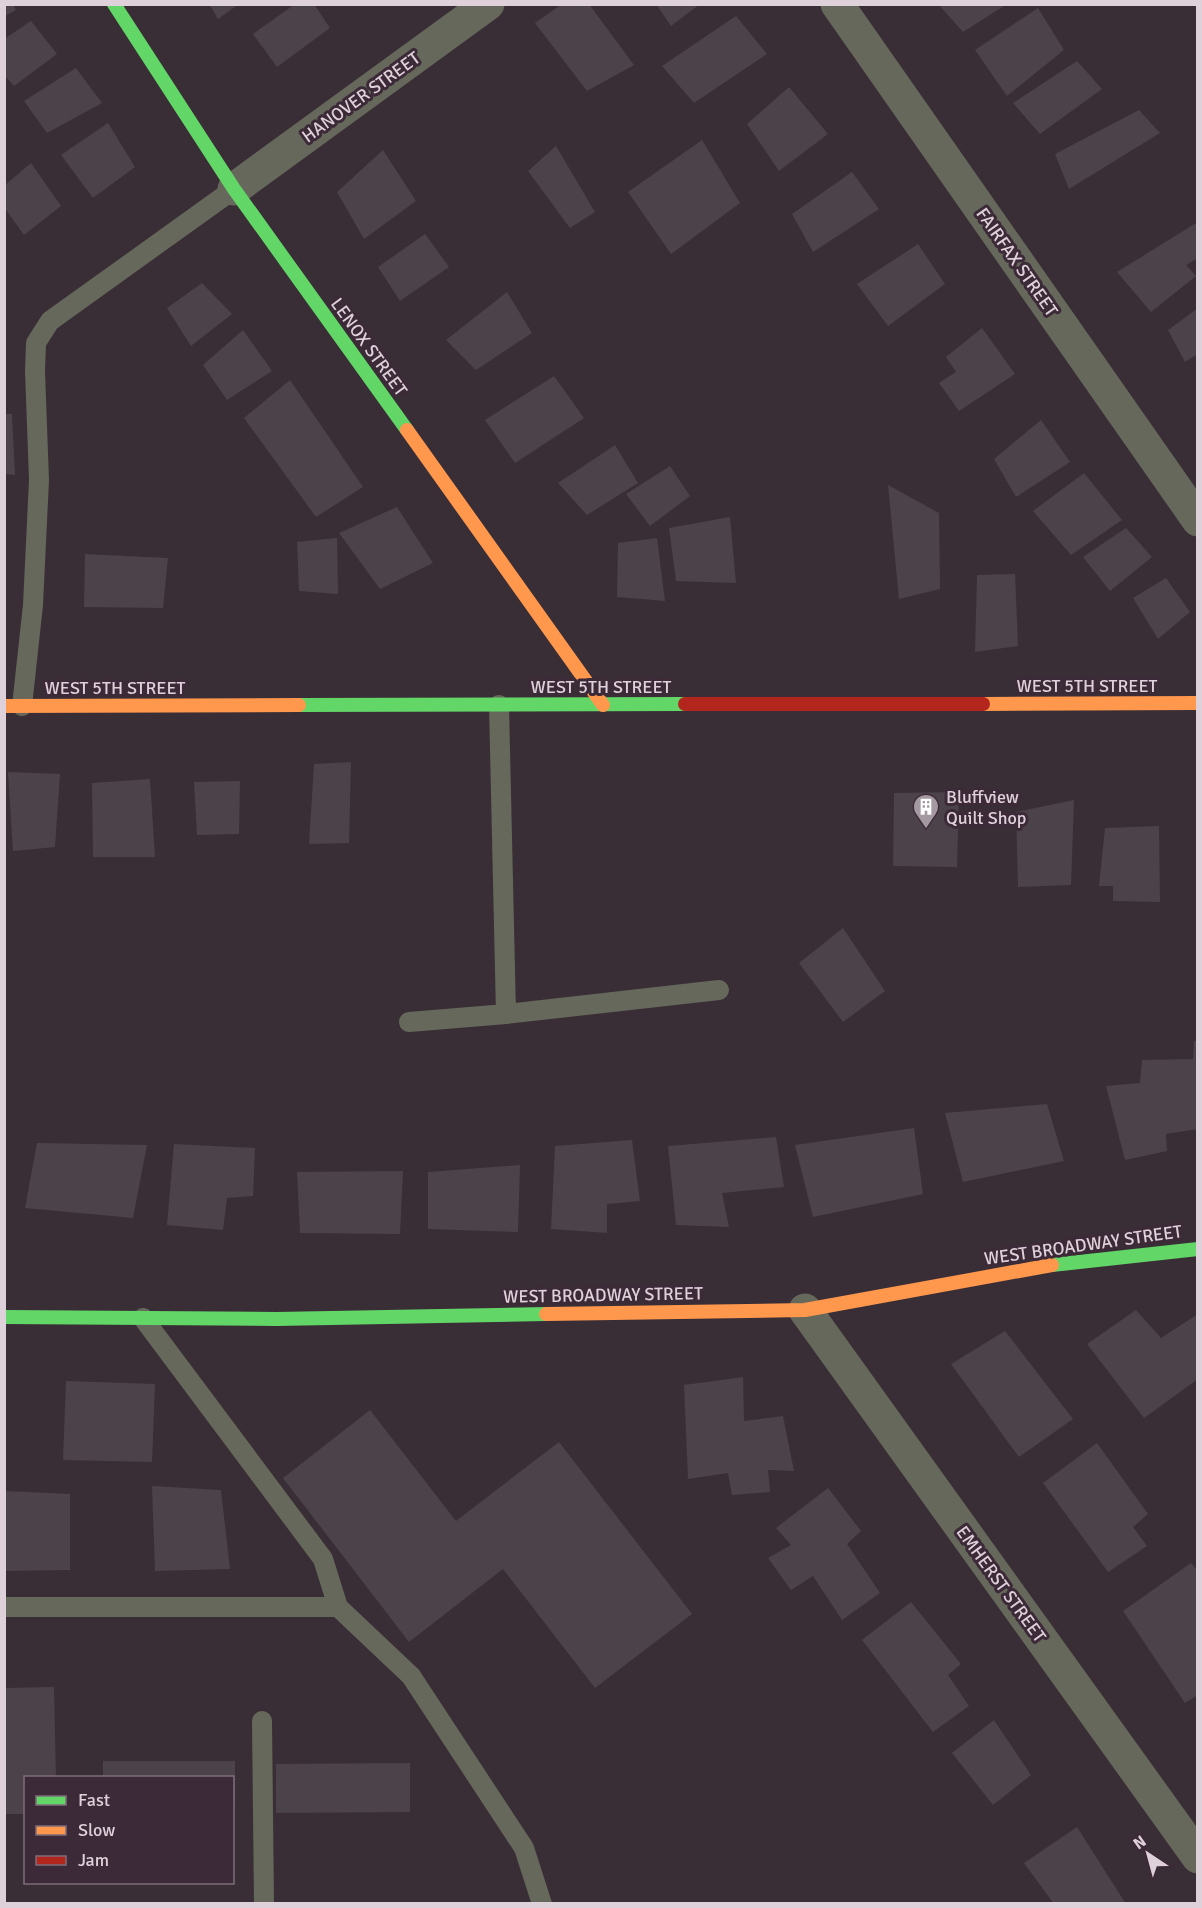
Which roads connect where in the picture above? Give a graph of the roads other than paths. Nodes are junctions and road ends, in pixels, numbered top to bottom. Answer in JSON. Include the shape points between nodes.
{"nodes":[{"id":1,"x":114,"y":4,"type":"edge"},
{"id":2,"x":488,"y":4,"type":"edge"},
{"id":3,"x":837,"y":4,"type":"edge"},
{"id":4,"x":234,"y":189,"type":"junction"},
{"id":5,"x":1197,"y":520,"type":"edge"},
{"id":6,"x":1197,"y":703,"type":"edge"},
{"id":7,"x":499,"y":705,"type":"junction"},
{"id":8,"x":603,"y":705,"type":"junction"},
{"id":9,"x":13,"y":706,"type":"edge"},
{"id":10,"x":719,"y":990,"type":"dead end"},
{"id":11,"x":506,"y":1014,"type":"junction"},
{"id":12,"x":409,"y":1022,"type":"dead end"},
{"id":13,"x":1197,"y":1248,"type":"edge"},
{"id":14,"x":805,"y":1310,"type":"junction"},
{"id":15,"x":4,"y":1317,"type":"edge"},
{"id":16,"x":144,"y":1318,"type":"junction"},
{"id":17,"x":4,"y":1607,"type":"edge"},
{"id":18,"x":338,"y":1608,"type":"junction"},
{"id":19,"x":262,"y":1721,"type":"dead end"},
{"id":20,"x":1197,"y":1857,"type":"edge"},
{"id":21,"x":264,"y":1904,"type":"edge"},
{"id":22,"x":542,"y":1904,"type":"edge"}],
"edges":[{"from":1,"to":4,"type":"street","name":"LENOX STREET"},
{"from":2,"to":4,"type":"street","name":"HANOVER STREET"},
{"from":3,"to":5,"type":"street","name":"FAIRFAX STREET"},
{"from":4,"to":8,"type":"street","name":"LENOX STREET"},
{"from":4,"to":9,"type":"lane","via":[[50,321],[36,343],[39,480],[33,605]]},
{"from":6,"to":8,"type":"street","name":"WEST 5TH STREET"},
{"from":7,"to":8,"type":"street","name":"WEST 5TH STREET"},
{"from":7,"to":9,"type":"street","name":"WEST 5TH STREET"},
{"from":7,"to":11,"type":"lane"},
{"from":10,"to":11,"type":"lane"},
{"from":11,"to":12,"type":"lane"},
{"from":13,"to":14,"type":"street","name":"WEST BROADWAY STREET","via":[[1033,1267]]},
{"from":14,"to":16,"type":"street","name":"WEST BROADWAY STREET"},
{"from":14,"to":20,"type":"street","name":"EMHERST STREET"},
{"from":15,"to":16,"type":"street","name":"WEST BROADWAY STREET"},
{"from":16,"to":18,"type":"lane","via":[[323,1559]]},
{"from":17,"to":18,"type":"lane"},
{"from":18,"to":22,"type":"lane","via":[[411,1676],[524,1848]]},
{"from":19,"to":21,"type":"lane"}]}
